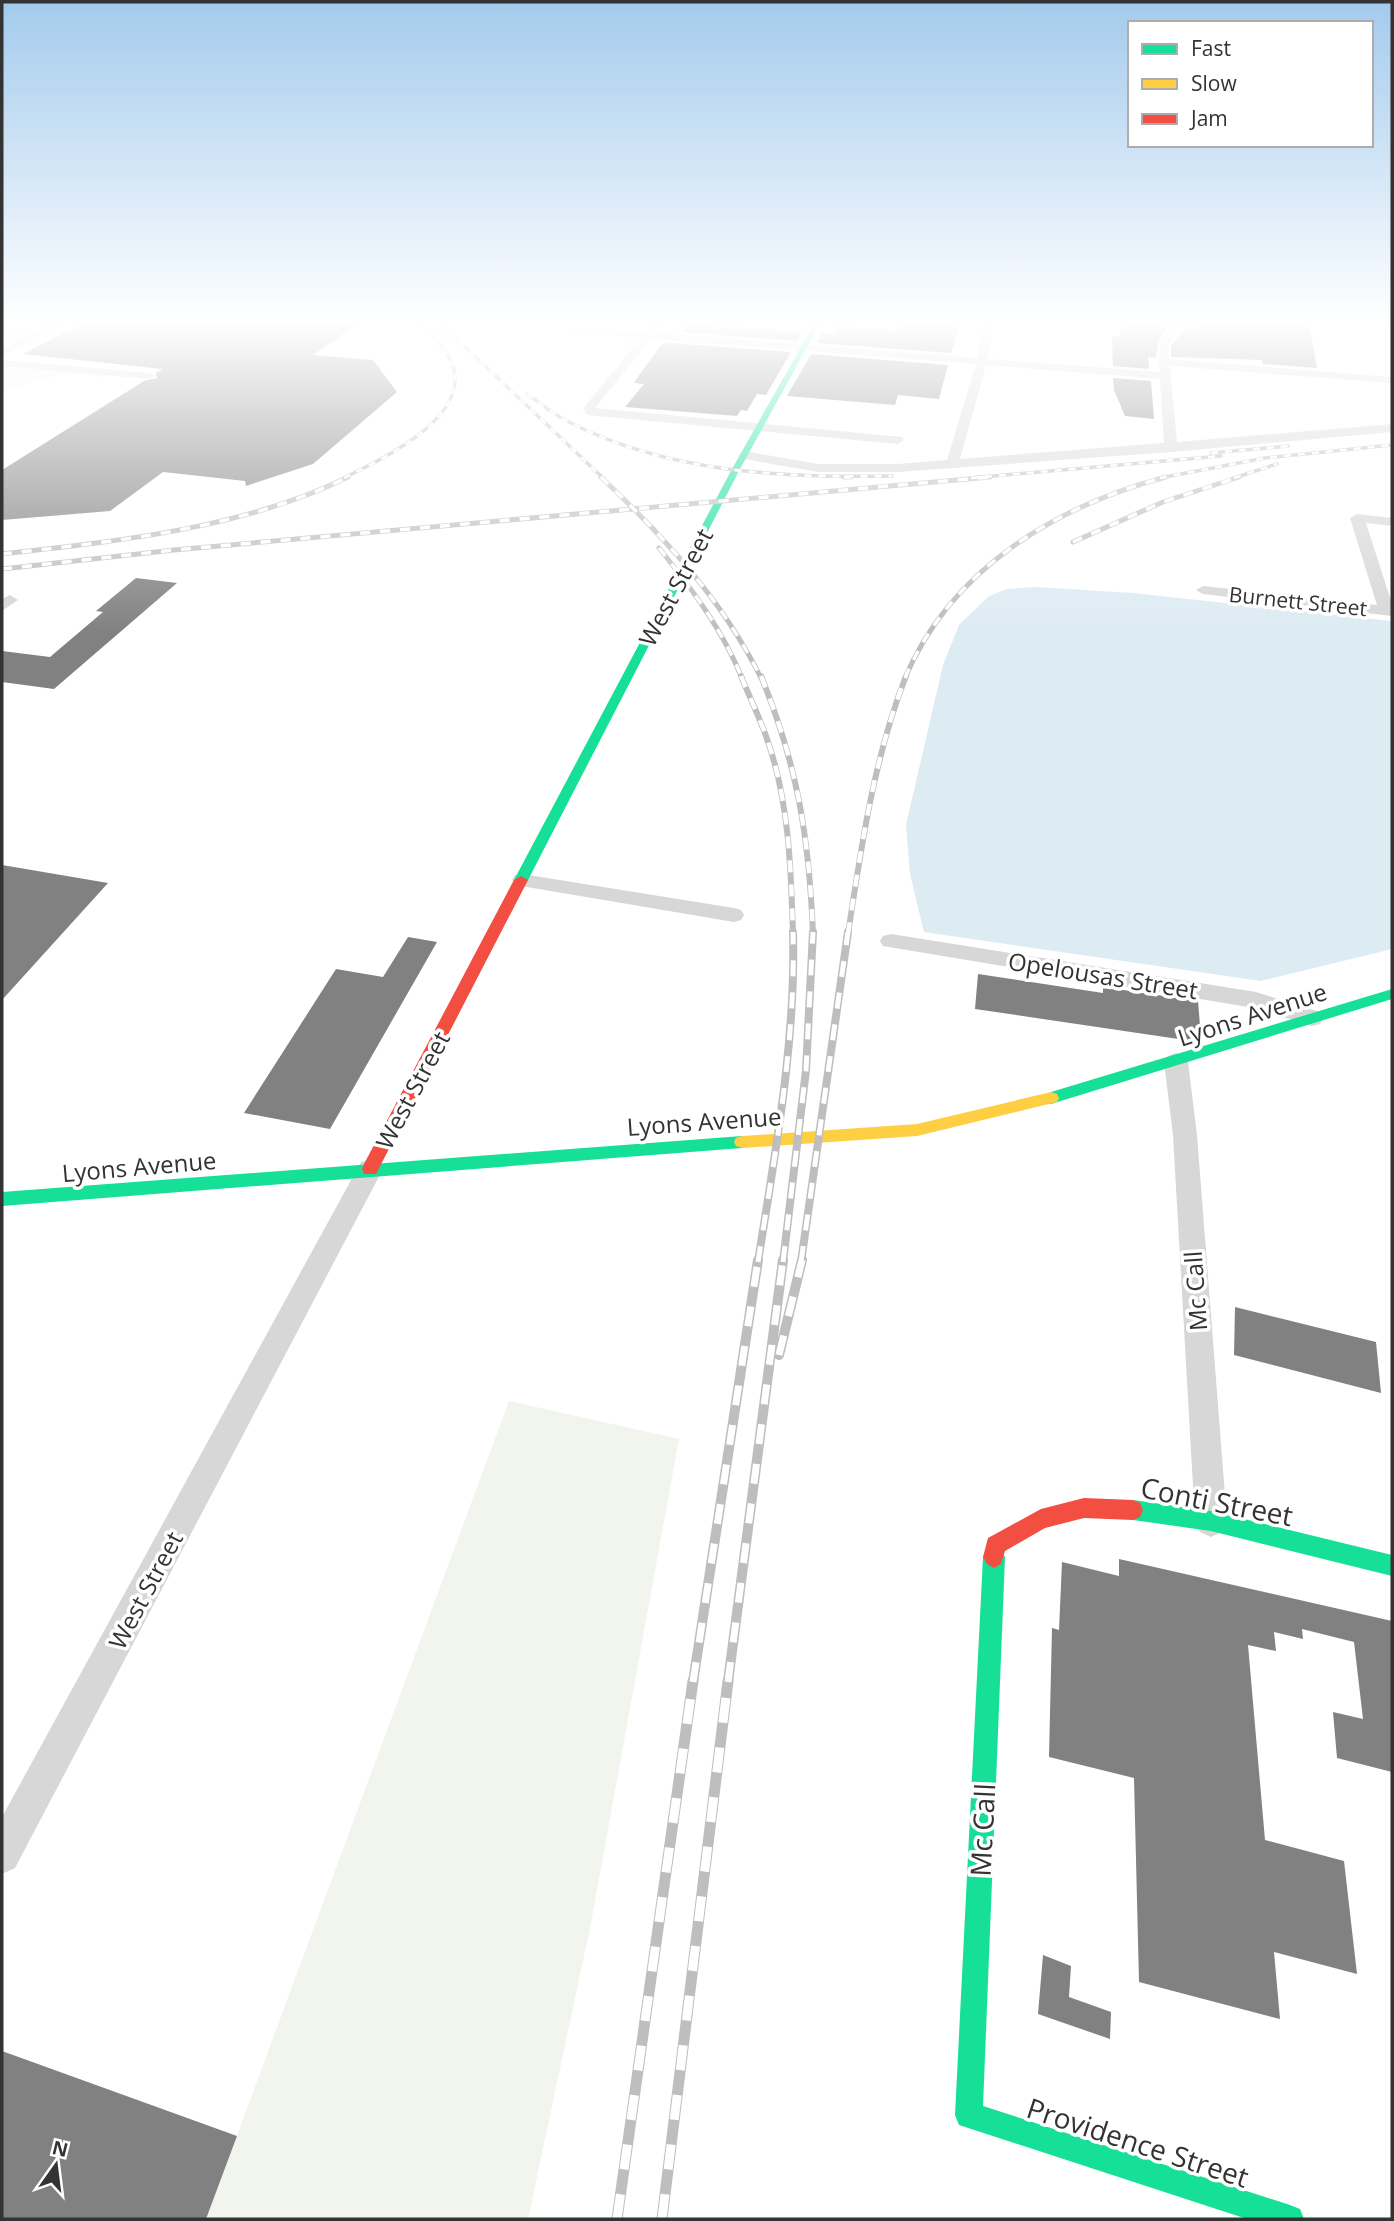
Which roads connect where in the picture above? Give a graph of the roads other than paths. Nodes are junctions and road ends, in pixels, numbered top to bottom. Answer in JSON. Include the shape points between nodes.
{"nodes":[{"id":1,"x":733,"y":426,"type":"edge"},
{"id":2,"x":963,"y":426,"type":"edge"},
{"id":3,"x":1169,"y":426,"type":"edge"},
{"id":4,"x":758,"y":428,"type":"junction"},
{"id":5,"x":1392,"y":428,"type":"edge"},
{"id":6,"x":898,"y":440,"type":"dead end"},
{"id":7,"x":1171,"y":447,"type":"junction"},
{"id":8,"x":744,"y":455,"type":"junction"},
{"id":9,"x":952,"y":465,"type":"junction"},
{"id":10,"x":1392,"y":522,"type":"edge"},
{"id":11,"x":1203,"y":590,"type":"dead end"},
{"id":12,"x":1390,"y":611,"type":"edge"},
{"id":13,"x":522,"y":880,"type":"junction"},
{"id":14,"x":734,"y":915,"type":"dead end"},
{"id":15,"x":891,"y":941,"type":"dead end"},
{"id":16,"x":1392,"y":994,"type":"edge"},
{"id":17,"x":1312,"y":1018,"type":"junction"},
{"id":18,"x":1176,"y":1062,"type":"junction"},
{"id":19,"x":370,"y":1169,"type":"junction"},
{"id":20,"x":2,"y":1199,"type":"edge"},
{"id":21,"x":1211,"y":1521,"type":"junction"},
{"id":22,"x":995,"y":1545,"type":"joint"},
{"id":23,"x":1392,"y":1566,"type":"edge"},
{"id":24,"x":2,"y":1855,"type":"edge"},
{"id":25,"x":969,"y":2115,"type":"joint"},
{"id":26,"x":1290,"y":2219,"type":"edge"}],
"edges":[{"from":1,"to":4,"type":"street"},
{"from":2,"to":9,"type":"street"},
{"from":3,"to":7,"type":"street"},
{"from":4,"to":6,"type":"street"},
{"from":4,"to":8,"type":"street","name":"West Street"},
{"from":5,"to":7,"type":"street"},
{"from":7,"to":9,"type":"street"},
{"from":8,"to":9,"type":"street","via":[[818,468]]},
{"from":8,"to":13,"type":"street","name":"West Street"},
{"from":10,"to":12,"type":"street","via":[[1357,518]]},
{"from":11,"to":12,"type":"street","name":"Burnett Street"},
{"from":13,"to":14,"type":"street"},
{"from":13,"to":19,"type":"street","name":"West Street"},
{"from":15,"to":17,"type":"street","name":"Opelousas Street","via":[[1256,1000]]},
{"from":16,"to":17,"type":"street","name":"Lyons Avenue"},
{"from":17,"to":18,"type":"street","name":"Lyons Avenue"},
{"from":18,"to":19,"type":"street","name":"Lyons Avenue","via":[[986,1116],[916,1130]]},
{"from":18,"to":21,"type":"street","name":"Mc Call"},
{"from":19,"to":20,"type":"street","name":"Lyons Avenue"},
{"from":19,"to":24,"type":"street","name":"West Street"},
{"from":21,"to":22,"type":"street","name":"Conti Street","via":[[1147,1510],[1084,1508],[1041,1519]]},
{"from":21,"to":23,"type":"street","name":"Conti Street"},
{"from":22,"to":25,"type":"street","name":"Mc Call"},
{"from":25,"to":26,"type":"street","name":"Providence Street"}]}
